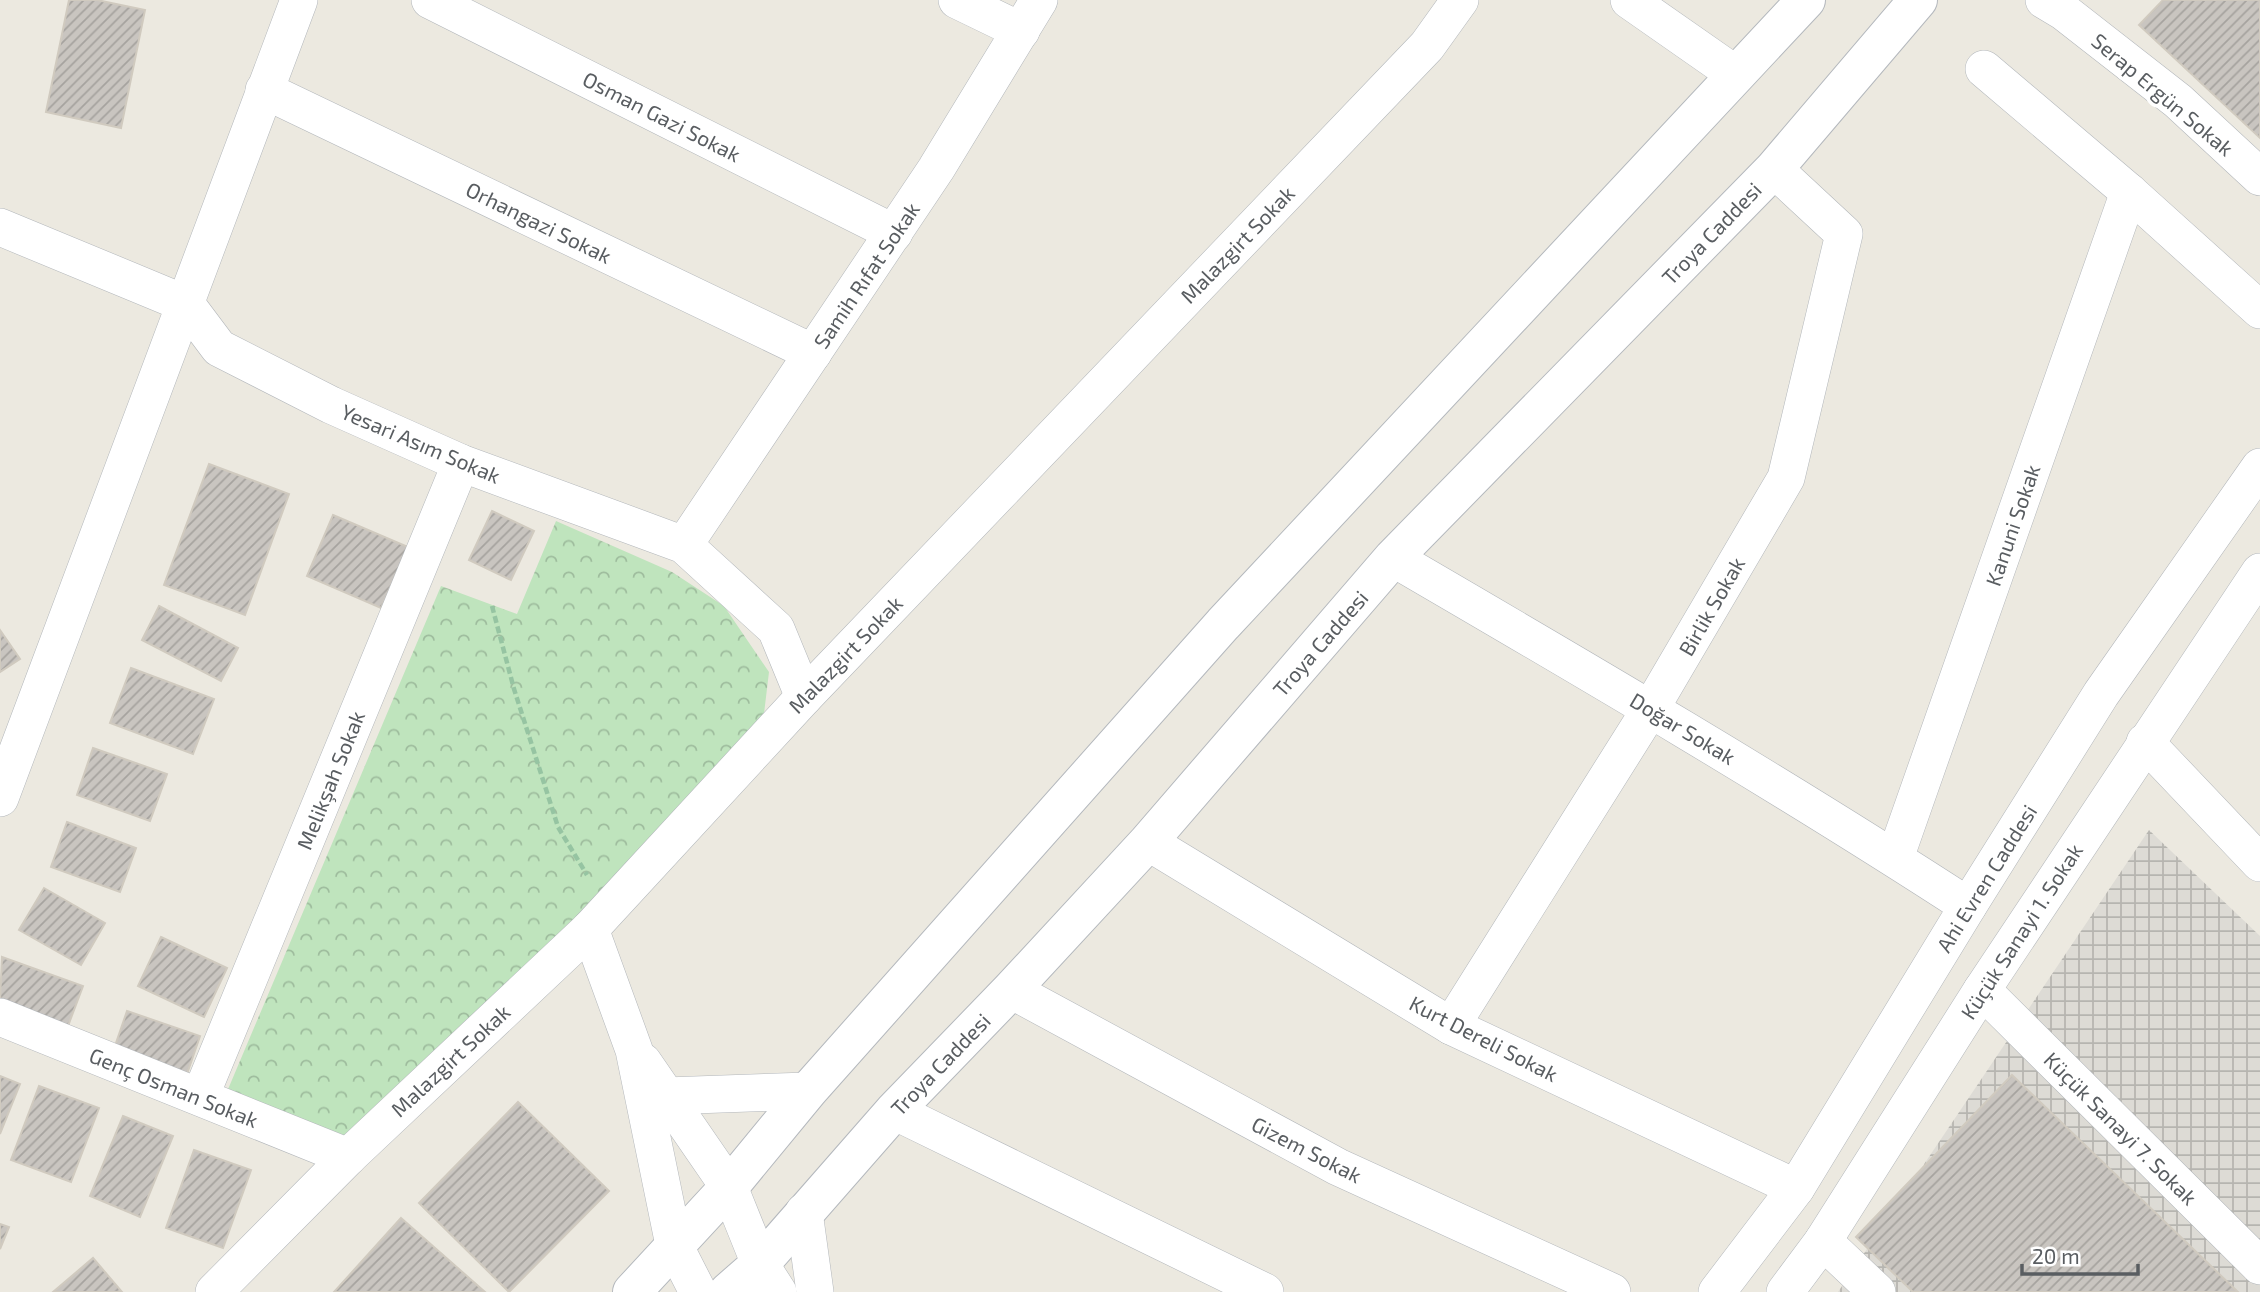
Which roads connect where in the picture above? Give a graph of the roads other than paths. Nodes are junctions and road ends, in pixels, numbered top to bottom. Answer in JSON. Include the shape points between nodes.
{"nodes":[{"id":1,"x":298,"y":0,"type":"edge"},
{"id":2,"x":430,"y":0,"type":"edge"},
{"id":3,"x":957,"y":0,"type":"edge"},
{"id":4,"x":1039,"y":0,"type":"edge"},
{"id":5,"x":1460,"y":0,"type":"edge"},
{"id":6,"x":1629,"y":0,"type":"edge"},
{"id":7,"x":1805,"y":0,"type":"edge"},
{"id":8,"x":1918,"y":0,"type":"edge"},
{"id":9,"x":2062,"y":4,"type":"edge"},
{"id":10,"x":1021,"y":31,"type":"junction"},
{"id":11,"x":1984,"y":69,"type":"dead end"},
{"id":12,"x":1735,"y":74,"type":"junction"},
{"id":13,"x":264,"y":90,"type":"junction"},
{"id":14,"x":1774,"y":169,"type":"junction"},
{"id":15,"x":2260,"y":177,"type":"edge"},
{"id":16,"x":2129,"y":192,"type":"junction"},
{"id":17,"x":0,"y":227,"type":"edge"},
{"id":18,"x":894,"y":233,"type":"junction"},
{"id":19,"x":186,"y":304,"type":"junction"},
{"id":20,"x":2260,"y":310,"type":"edge"},
{"id":21,"x":813,"y":353,"type":"junction"},
{"id":22,"x":461,"y":463,"type":"junction"},
{"id":23,"x":2260,"y":467,"type":"edge"},
{"id":24,"x":684,"y":545,"type":"junction"},
{"id":25,"x":1393,"y":558,"type":"junction"},
{"id":26,"x":2260,"y":572,"type":"edge"},
{"id":27,"x":804,"y":696,"type":"junction"},
{"id":28,"x":1651,"y":708,"type":"junction"},
{"id":29,"x":2145,"y":742,"type":"junction"},
{"id":30,"x":2,"y":788,"type":"edge"},
{"id":31,"x":1148,"y":842,"type":"junction"},
{"id":32,"x":1895,"y":859,"type":"junction"},
{"id":33,"x":2260,"y":863,"type":"edge"},
{"id":34,"x":1968,"y":906,"type":"junction"},
{"id":35,"x":601,"y":917,"type":"junction"},
{"id":36,"x":1011,"y":990,"type":"junction"},
{"id":37,"x":1982,"y":990,"type":"junction"},
{"id":38,"x":0,"y":1017,"type":"edge"},
{"id":39,"x":1451,"y":1026,"type":"junction"},
{"id":40,"x":634,"y":1050,"type":"junction"},
{"id":41,"x":808,"y":1091,"type":"junction"},
{"id":42,"x":666,"y":1096,"type":"junction"},
{"id":43,"x":200,"y":1097,"type":"junction"},
{"id":44,"x":894,"y":1111,"type":"junction"},
{"id":45,"x":348,"y":1157,"type":"junction"},
{"id":46,"x":729,"y":1187,"type":"junction"},
{"id":47,"x":1796,"y":1188,"type":"junction"},
{"id":48,"x":804,"y":1212,"type":"junction"},
{"id":49,"x":1823,"y":1241,"type":"junction"},
{"id":50,"x":674,"y":1245,"type":"junction"},
{"id":51,"x":2260,"y":1266,"type":"edge"},
{"id":52,"x":769,"y":1278,"type":"edge"},
{"id":53,"x":214,"y":1292,"type":"edge"},
{"id":54,"x":632,"y":1292,"type":"edge"},
{"id":55,"x":698,"y":1292,"type":"edge"},
{"id":56,"x":728,"y":1292,"type":"edge"},
{"id":57,"x":815,"y":1292,"type":"edge"},
{"id":58,"x":1265,"y":1292,"type":"edge"},
{"id":59,"x":1612,"y":1292,"type":"edge"},
{"id":60,"x":1717,"y":1292,"type":"edge"},
{"id":61,"x":1785,"y":1292,"type":"edge"},
{"id":62,"x":1877,"y":1292,"type":"edge"}],
"edges":[{"from":1,"to":13,"type":"street"},
{"from":2,"to":18,"type":"street","name":"Osman Gazi Sokak"},
{"from":3,"to":10,"type":"street"},
{"from":4,"to":10,"type":"street","name":"Samih Rıfat Sokak"},
{"from":5,"to":27,"type":"street","name":"Malazgirt Sokak","via":[[1417,56]]},
{"from":6,"to":12,"type":"street"},
{"from":7,"to":12,"type":"main road"},
{"from":8,"to":14,"type":"main road","name":"Troya Caddesi"},
{"from":9,"to":15,"type":"street","name":"Serap Ergün Sokak"},
{"from":10,"to":18,"type":"street","name":"Samih Rıfat Sokak"},
{"from":11,"to":16,"type":"street"},
{"from":12,"to":41,"type":"main road","via":[[1223,624]]},
{"from":13,"to":19,"type":"street"},
{"from":13,"to":21,"type":"street","name":"Orhangazi Sokak"},
{"from":14,"to":25,"type":"main road","name":"Troya Caddesi"},
{"from":14,"to":28,"type":"street","name":"Birlik Sokak","via":[[1844,234],[1786,478]]},
{"from":16,"to":20,"type":"street"},
{"from":16,"to":32,"type":"street","name":"Kanuni Sokak"},
{"from":17,"to":19,"type":"street"},
{"from":18,"to":21,"type":"street","name":"Samih Rıfat Sokak"},
{"from":19,"to":22,"type":"street","name":"Yesari Asım Sokak","via":[[219,348]]},
{"from":19,"to":30,"type":"street"},
{"from":21,"to":24,"type":"street","name":"Samih Rıfat Sokak"},
{"from":22,"to":24,"type":"street","name":"Yesari Asım Sokak"},
{"from":22,"to":43,"type":"street","name":"Melikşah Sokak"},
{"from":23,"to":34,"type":"street","name":"Ahi Evren Caddesi","via":[[2101,694]]},
{"from":24,"to":27,"type":"street","name":"Yesari Asım Sokak","via":[[776,629]]},
{"from":25,"to":28,"type":"street","name":"Doğar Sokak"},
{"from":25,"to":31,"type":"main road","name":"Troya Caddesi"},
{"from":26,"to":29,"type":"street","name":"Küçük Sanayi 1. Sokak"},
{"from":27,"to":35,"type":"street","name":"Malazgirt Sokak"},
{"from":28,"to":32,"type":"street","name":"Doğar Sokak"},
{"from":28,"to":39,"type":"street","name":"Birlik Sokak"},
{"from":29,"to":33,"type":"street"},
{"from":29,"to":37,"type":"street","name":"Küçük Sanayi 1. Sokak"},
{"from":31,"to":36,"type":"main road","name":"Troya Caddesi"},
{"from":31,"to":39,"type":"street","name":"Kurt Dereli Sokak"},
{"from":32,"to":34,"type":"street","name":"Doğar Sokak"},
{"from":34,"to":47,"type":"street","name":"Ahi Evren Caddesi"},
{"from":35,"to":40,"type":"street"},
{"from":35,"to":45,"type":"street","name":"Malazgirt Sokak"},
{"from":36,"to":44,"type":"main road","name":"Troya Caddesi"},
{"from":36,"to":59,"type":"street","name":"Gizem Sokak","via":[[1338,1167]]},
{"from":37,"to":49,"type":"street","name":"Küçük Sanayi 1. Sokak"},
{"from":37,"to":51,"type":"street","name":"Küçük Sanayi 7. Sokak"},
{"from":38,"to":43,"type":"street","name":"Genç Osman Sokak"},
{"from":39,"to":47,"type":"street","name":"Kurt Dereli Sokak"},
{"from":40,"to":42,"type":"street"},
{"from":40,"to":50,"type":"street"},
{"from":41,"to":42,"type":"street"},
{"from":41,"to":46,"type":"main road"},
{"from":42,"to":46,"type":"street"},
{"from":43,"to":45,"type":"street","name":"Genç Osman Sokak"},
{"from":44,"to":48,"type":"main road","name":"Troya Caddesi"},
{"from":44,"to":58,"type":"street"},
{"from":45,"to":53,"type":"street","name":"Malazgirt Sokak"},
{"from":46,"to":50,"type":"main road"},
{"from":46,"to":52,"type":"street"},
{"from":47,"to":60,"type":"street","name":"Ahi Evren Caddesi"},
{"from":48,"to":52,"type":"main road","name":"Troya Caddesi"},
{"from":48,"to":57,"type":"street"},
{"from":49,"to":61,"type":"street","name":"Küçük Sanayi 1. Sokak"},
{"from":49,"to":62,"type":"street"},
{"from":50,"to":54,"type":"main road"},
{"from":50,"to":55,"type":"street"},
{"from":52,"to":56,"type":"main road","name":"Troya Caddesi"}]}
